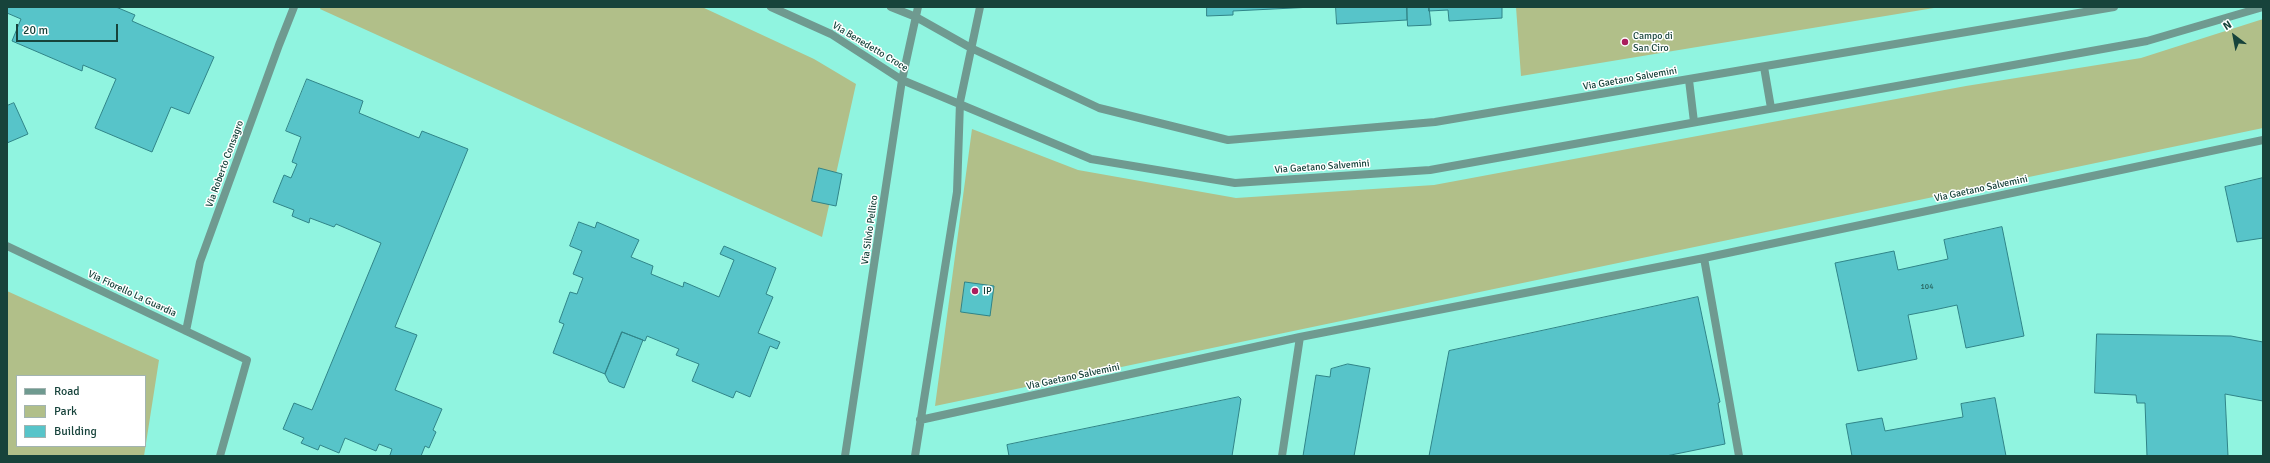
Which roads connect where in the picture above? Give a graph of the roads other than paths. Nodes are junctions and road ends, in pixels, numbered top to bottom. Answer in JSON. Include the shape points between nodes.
{"nodes":[{"id":1,"x":294,"y":7,"type":"edge"},
{"id":2,"x":771,"y":7,"type":"edge"},
{"id":3,"x":891,"y":7,"type":"edge"},
{"id":4,"x":918,"y":7,"type":"edge"},
{"id":5,"x":980,"y":7,"type":"edge"},
{"id":6,"x":2114,"y":7,"type":"edge"},
{"id":7,"x":2262,"y":7,"type":"edge"},
{"id":8,"x":916,"y":17,"type":"junction"},
{"id":9,"x":970,"y":48,"type":"junction"},
{"id":10,"x":1764,"y":67,"type":"junction"},
{"id":11,"x":902,"y":80,"type":"junction"},
{"id":12,"x":1689,"y":80,"type":"junction"},
{"id":13,"x":960,"y":102,"type":"junction"},
{"id":14,"x":1771,"y":108,"type":"junction"},
{"id":15,"x":1694,"y":122,"type":"junction"},
{"id":16,"x":2263,"y":140,"type":"edge"},
{"id":17,"x":7,"y":246,"type":"edge"},
{"id":18,"x":1704,"y":258,"type":"junction"},
{"id":19,"x":186,"y":331,"type":"junction"},
{"id":20,"x":1300,"y":337,"type":"junction"},
{"id":21,"x":920,"y":420,"type":"junction"},
{"id":22,"x":220,"y":456,"type":"edge"},
{"id":23,"x":845,"y":456,"type":"edge"},
{"id":24,"x":915,"y":456,"type":"edge"},
{"id":25,"x":1282,"y":456,"type":"edge"},
{"id":26,"x":1739,"y":456,"type":"edge"}],
"edges":[{"from":1,"to":19,"type":"street","name":"Via Roberto Consagro","via":[[200,262]]},
{"from":2,"to":11,"type":"street","name":"Via Benedetto Croce","via":[[831,34]]},
{"from":3,"to":8,"type":"street"},
{"from":4,"to":8,"type":"street","name":"Via Silvio Pellico"},
{"from":5,"to":9,"type":"street"},
{"from":6,"to":10,"type":"street","name":"Via Gaetano Salvemini"},
{"from":7,"to":14,"type":"street","name":"Via Gaetano Salvemini","via":[[2147,41]]},
{"from":8,"to":9,"type":"street"},
{"from":8,"to":11,"type":"street","name":"Via Silvio Pellico"},
{"from":9,"to":12,"type":"street","name":"Via Gaetano Salvemini","via":[[1099,108],[1228,140],[1435,122]]},
{"from":9,"to":13,"type":"street"},
{"from":10,"to":12,"type":"street","name":"Via Gaetano Salvemini"},
{"from":10,"to":14,"type":"street"},
{"from":11,"to":13,"type":"street","name":"Via Benedetto Croce"},
{"from":11,"to":23,"type":"street","name":"Via Silvio Pellico"},
{"from":12,"to":15,"type":"street","name":"Via Gaetano Salvemini"},
{"from":13,"to":15,"type":"street","name":"Via Gaetano Salvemini","via":[[1092,159],[1235,183],[1430,170]]},
{"from":13,"to":21,"type":"street","via":[[957,192]]},
{"from":14,"to":15,"type":"street","name":"Via Gaetano Salvemini"},
{"from":16,"to":18,"type":"street","name":"Via Gaetano Salvemini"},
{"from":17,"to":19,"type":"street","name":"Via Fiorello La Guardia"},
{"from":18,"to":20,"type":"street","name":"Via Gaetano Salvemini"},
{"from":18,"to":26,"type":"street"},
{"from":19,"to":22,"type":"street","name":"Via Fiorello La Guardia","via":[[247,360]]},
{"from":20,"to":21,"type":"street","name":"Via Gaetano Salvemini"},
{"from":20,"to":25,"type":"street"},
{"from":21,"to":24,"type":"street"}]}
